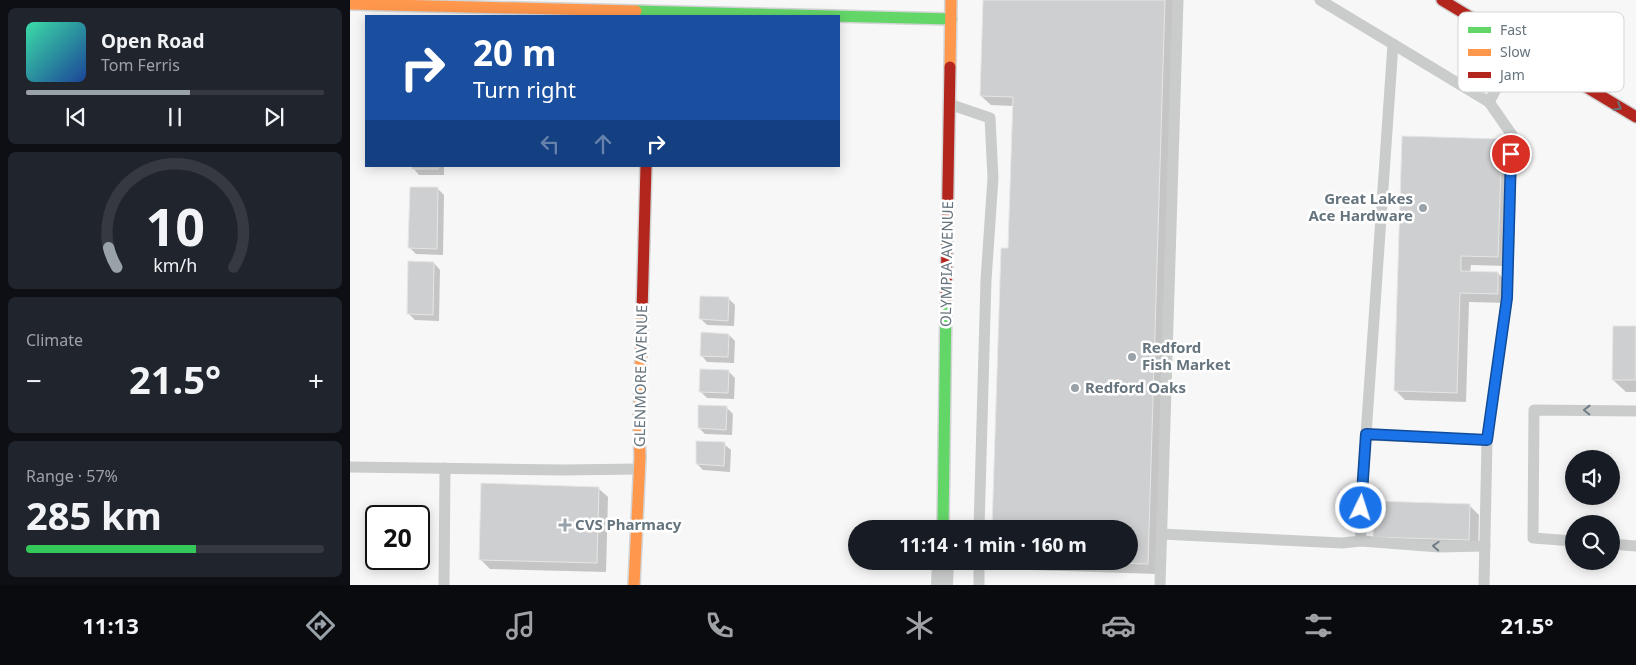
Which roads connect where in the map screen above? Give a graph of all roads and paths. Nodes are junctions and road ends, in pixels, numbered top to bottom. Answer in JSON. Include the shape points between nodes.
{"nodes":[{"id":1,"x":951,"y":0,"type":"edge"},
{"id":2,"x":1178,"y":0,"type":"edge"},
{"id":3,"x":1320,"y":0,"type":"edge"},
{"id":4,"x":1442,"y":0,"type":"edge"},
{"id":5,"x":350,"y":4,"type":"edge"},
{"id":6,"x":650,"y":9,"type":"edge"},
{"id":7,"x":1462,"y":12,"type":"edge"},
{"id":8,"x":831,"y":15,"type":"edge"},
{"id":9,"x":840,"y":15,"type":"edge"},
{"id":10,"x":951,"y":19,"type":"junction"},
{"id":11,"x":1393,"y":44,"type":"junction"},
{"id":12,"x":1458,"y":83,"type":"edge"},
{"id":13,"x":1472,"y":92,"type":"edge"},
{"id":14,"x":1494,"y":92,"type":"edge"},
{"id":15,"x":1594,"y":92,"type":"edge"},
{"id":16,"x":1614,"y":92,"type":"edge"},
{"id":17,"x":1619,"y":93,"type":"dead end"},
{"id":18,"x":1489,"y":102,"type":"junction"},
{"id":19,"x":949,"y":104,"type":"junction"},
{"id":20,"x":1636,"y":118,"type":"edge"},
{"id":21,"x":646,"y":167,"type":"edge"},
{"id":22,"x":1636,"y":411,"type":"edge"},
{"id":23,"x":1366,"y":434,"type":"junction"},
{"id":24,"x":1487,"y":440,"type":"junction"},
{"id":25,"x":350,"y":467,"type":"edge"},
{"id":26,"x":445,"y":468,"type":"junction"},
{"id":27,"x":639,"y":469,"type":"junction"},
{"id":28,"x":943,"y":520,"type":"edge"},
{"id":29,"x":979,"y":520,"type":"edge"},
{"id":30,"x":1161,"y":534,"type":"junction"},
{"id":31,"x":1565,"y":540,"type":"edge"},
{"id":32,"x":1361,"y":541,"type":"junction"},
{"id":33,"x":1620,"y":545,"type":"edge"},
{"id":34,"x":1485,"y":546,"type":"junction"},
{"id":35,"x":1636,"y":546,"type":"edge"},
{"id":36,"x":943,"y":570,"type":"edge"},
{"id":37,"x":979,"y":570,"type":"edge"},
{"id":38,"x":444,"y":585,"type":"edge"},
{"id":39,"x":634,"y":585,"type":"edge"},
{"id":40,"x":942,"y":585,"type":"edge"},
{"id":41,"x":979,"y":585,"type":"edge"},
{"id":42,"x":1160,"y":585,"type":"edge"},
{"id":43,"x":1484,"y":585,"type":"edge"}],
"edges":[{"from":1,"to":10,"type":"street","name":"OLYMPIA AVENUE"},
{"from":2,"to":30,"type":"lane"},
{"from":3,"to":11,"type":"lane"},
{"from":4,"to":7,"type":"street"},
{"from":5,"to":6,"type":"street"},
{"from":6,"to":8,"type":"street"},
{"from":9,"to":10,"type":"street"},
{"from":10,"to":19,"type":"street","name":"OLYMPIA AVENUE"},
{"from":11,"to":12,"type":"lane"},
{"from":11,"to":23,"type":"lane"},
{"from":13,"to":18,"type":"lane"},
{"from":14,"to":18,"type":"lane"},
{"from":15,"to":20,"type":"street","one_way":true},
{"from":16,"to":17,"type":"street"},
{"from":18,"to":24,"type":"lane","via":[[1512,136],[1507,298]]},
{"from":19,"to":28,"type":"street","name":"OLYMPIA AVENUE"},
{"from":19,"to":29,"type":"lane","via":[[990,118],[993,178],[986,280]]},
{"from":21,"to":27,"type":"street","name":"GLENMORE AVENUE"},
{"from":22,"to":31,"type":"lane","one_way":true,"via":[[1534,410],[1533,538]]},
{"from":23,"to":24,"type":"lane"},
{"from":23,"to":32,"type":"lane"},
{"from":24,"to":34,"type":"lane"},
{"from":25,"to":26,"type":"lane"},
{"from":26,"to":27,"type":"lane"},
{"from":26,"to":38,"type":"lane"},
{"from":27,"to":39,"type":"street","name":"GLENMORE AVENUE"},
{"from":30,"to":32,"type":"lane","via":[[1342,543]]},
{"from":30,"to":42,"type":"lane"},
{"from":34,"to":32,"type":"lane","one_way":true,"via":[[1439,547]]},
{"from":33,"to":35,"type":"lane"},
{"from":34,"to":43,"type":"lane"},
{"from":36,"to":40,"type":"street"},
{"from":37,"to":41,"type":"lane"}]}
